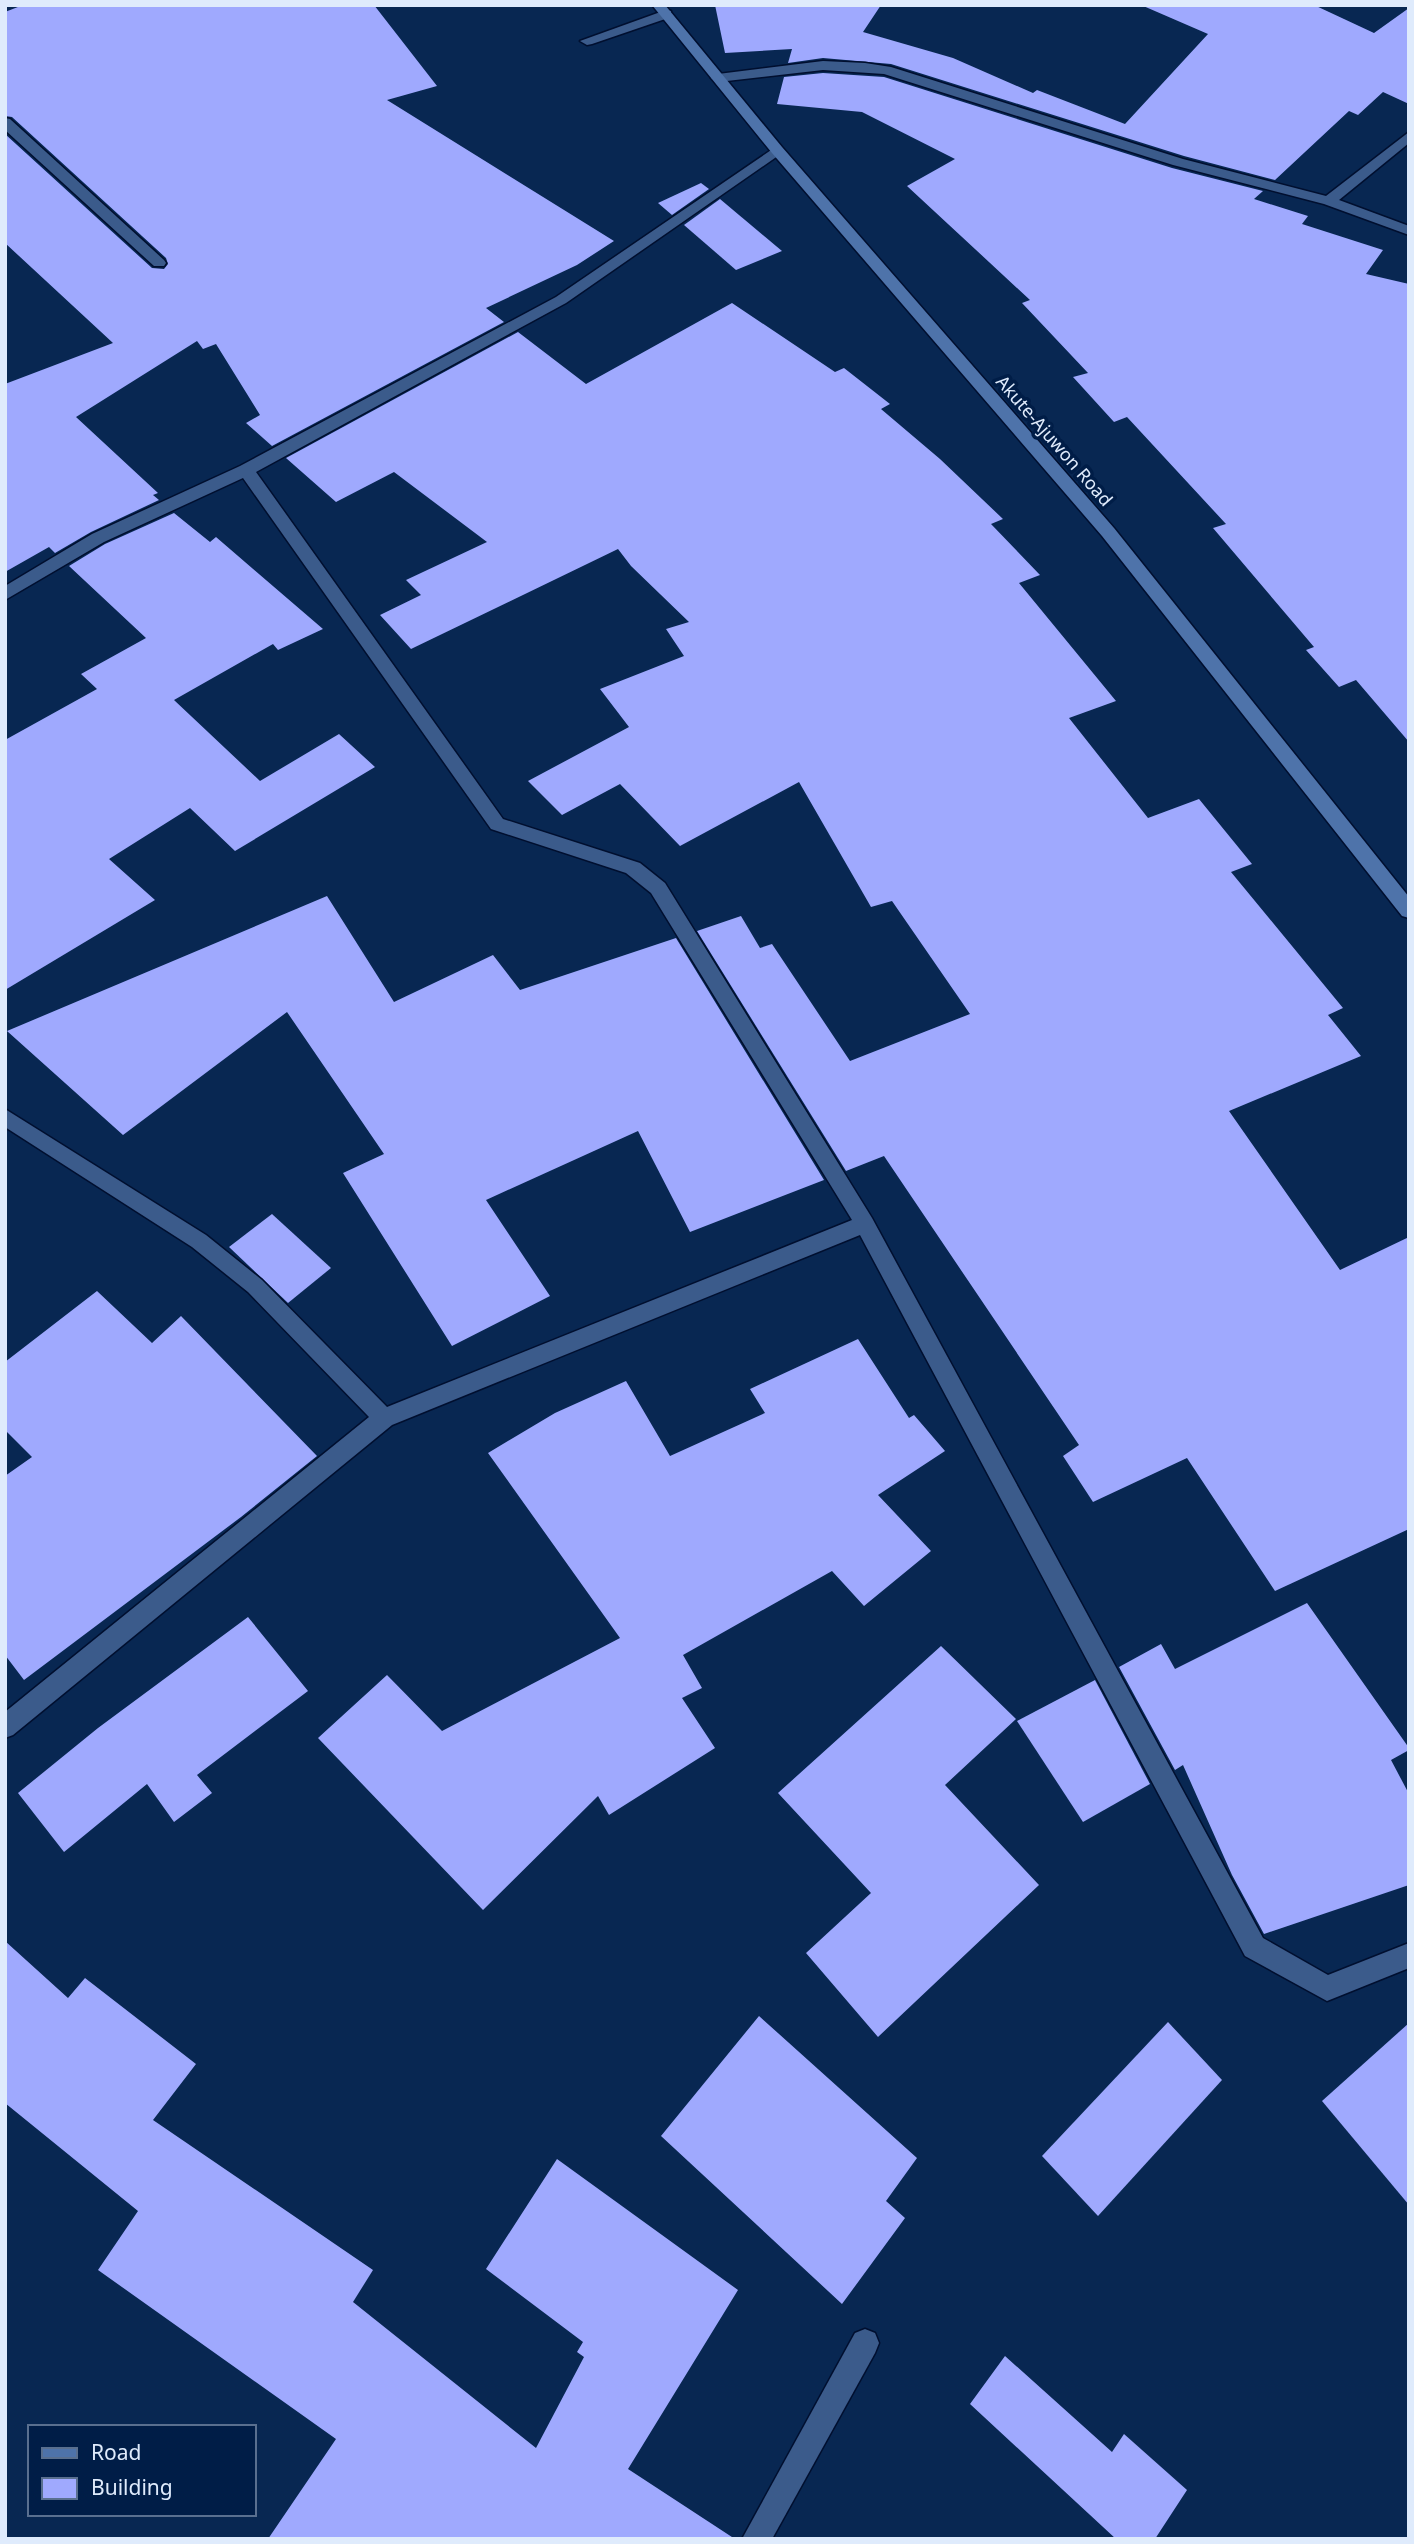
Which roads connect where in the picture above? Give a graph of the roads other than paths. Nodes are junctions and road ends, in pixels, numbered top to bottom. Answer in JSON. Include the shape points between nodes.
{"nodes":[{"id":1,"x":662,"y":10,"type":"edge"},
{"id":2,"x":587,"y":41,"type":"dead end"},
{"id":3,"x":718,"y":78,"type":"junction"},
{"id":4,"x":5,"y":122,"type":"edge"},
{"id":5,"x":1409,"y":135,"type":"edge"},
{"id":6,"x":777,"y":150,"type":"junction"},
{"id":7,"x":1329,"y":201,"type":"junction"},
{"id":8,"x":1409,"y":231,"type":"edge"},
{"id":9,"x":159,"y":263,"type":"dead end"},
{"id":10,"x":246,"y":470,"type":"junction"},
{"id":11,"x":5,"y":594,"type":"edge"},
{"id":12,"x":1409,"y":911,"type":"edge"},
{"id":13,"x":5,"y":1117,"type":"edge"},
{"id":14,"x":865,"y":1223,"type":"junction"},
{"id":15,"x":384,"y":1418,"type":"junction"},
{"id":16,"x":5,"y":1727,"type":"edge"},
{"id":17,"x":1409,"y":1955,"type":"edge"},
{"id":18,"x":865,"y":2343,"type":"dead end"},
{"id":19,"x":756,"y":2539,"type":"edge"}],
"edges":[{"from":1,"to":2,"type":"street"},
{"from":1,"to":3,"type":"main road","name":"Akute-Ajuwon Road"},
{"from":3,"to":6,"type":"main road","name":"Akute-Ajuwon Road"},
{"from":3,"to":7,"type":"street","via":[[860,64],[1178,162]]},
{"from":4,"to":9,"type":"street"},
{"from":5,"to":7,"type":"street"},
{"from":6,"to":10,"type":"street","via":[[561,300]]},
{"from":6,"to":12,"type":"main road","name":"Akute-Ajuwon Road","via":[[1108,532]]},
{"from":7,"to":8,"type":"street"},
{"from":10,"to":11,"type":"street","via":[[98,538]]},
{"from":10,"to":14,"type":"street","via":[[497,824],[633,868],[658,888]]},
{"from":13,"to":15,"type":"street","via":[[199,1241],[246,1279]]},
{"from":14,"to":15,"type":"street"},
{"from":14,"to":17,"type":"street","via":[[1254,1947],[1326,1988]]},
{"from":15,"to":16,"type":"street"},
{"from":18,"to":19,"type":"street"}]}
